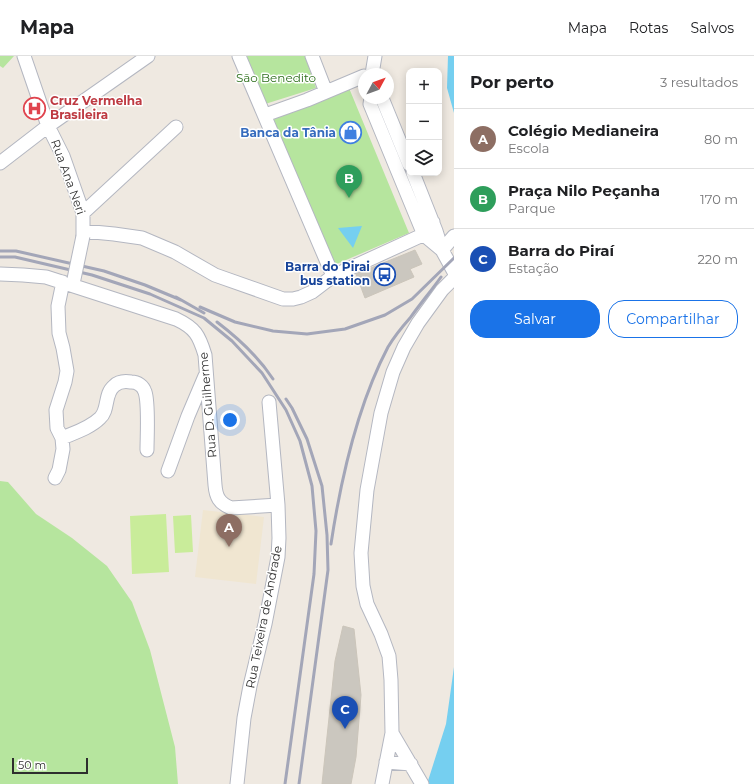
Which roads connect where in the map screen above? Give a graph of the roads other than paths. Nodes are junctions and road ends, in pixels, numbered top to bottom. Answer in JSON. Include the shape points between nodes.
{"nodes":[{"id":1,"x":24,"y":56,"type":"edge"},
{"id":2,"x":148,"y":56,"type":"edge"},
{"id":3,"x":239,"y":56,"type":"edge"},
{"id":4,"x":312,"y":56,"type":"edge"},
{"id":5,"x":375,"y":56,"type":"edge"},
{"id":6,"x":371,"y":68,"type":"edge"},
{"id":7,"x":358,"y":79,"type":"edge"},
{"id":8,"x":326,"y":92,"type":"junction"},
{"id":9,"x":370,"y":104,"type":"edge"},
{"id":10,"x":384,"y":104,"type":"edge"},
{"id":11,"x":265,"y":115,"type":"junction"},
{"id":12,"x":48,"y":126,"type":"junction"},
{"id":13,"x":176,"y":127,"type":"dead end"},
{"id":14,"x":406,"y":157,"type":"edge"},
{"id":15,"x":0,"y":164,"type":"edge"},
{"id":16,"x":414,"y":176,"type":"edge"},
{"id":17,"x":83,"y":214,"type":"junction"},
{"id":18,"x":433,"y":222,"type":"junction"},
{"id":19,"x":83,"y":234,"type":"junction"},
{"id":20,"x":424,"y":235,"type":"junction"},
{"id":21,"x":454,"y":236,"type":"edge"},
{"id":22,"x":442,"y":250,"type":"junction"},
{"id":23,"x":454,"y":272,"type":"edge"},
{"id":24,"x":0,"y":274,"type":"edge"},
{"id":25,"x":333,"y":276,"type":"junction"},
{"id":26,"x":454,"y":278,"type":"edge"},
{"id":27,"x":70,"y":282,"type":"junction"},
{"id":28,"x":206,"y":375,"type":"junction"},
{"id":29,"x":270,"y":402,"type":"dead end"},
{"id":30,"x":62,"y":438,"type":"junction"},
{"id":31,"x":147,"y":450,"type":"dead end"},
{"id":32,"x":168,"y":471,"type":"dead end"},
{"id":33,"x":55,"y":478,"type":"dead end"},
{"id":34,"x":278,"y":505,"type":"junction"},
{"id":35,"x":392,"y":733,"type":"junction"},
{"id":36,"x":386,"y":762,"type":"junction"},
{"id":37,"x":412,"y":766,"type":"junction"},
{"id":38,"x":237,"y":784,"type":"edge"},
{"id":39,"x":382,"y":784,"type":"edge"},
{"id":40,"x":422,"y":784,"type":"edge"}],
"edges":[{"from":1,"to":12,"type":"street","name":"Rua Ana Neri"},
{"from":2,"to":12,"type":"street"},
{"from":3,"to":11,"type":"street"},
{"from":4,"to":8,"type":"street"},
{"from":5,"to":6,"type":"street"},
{"from":7,"to":8,"type":"street"},
{"from":8,"to":11,"type":"street"},
{"from":9,"to":20,"type":"street"},
{"from":10,"to":14,"type":"street"},
{"from":11,"to":25,"type":"street"},
{"from":12,"to":15,"type":"street"},
{"from":12,"to":17,"type":"street","name":"Rua Ana Neri","via":[[63,156]]},
{"from":13,"to":17,"type":"street"},
{"from":16,"to":18,"type":"street"},
{"from":17,"to":19,"type":"street","name":"Rua Ana Neri"},
{"from":18,"to":20,"type":"street","via":[[431,229]]},
{"from":18,"to":22,"type":"street"},
{"from":19,"to":25,"type":"street","via":[[114,234],[142,238],[176,252],[215,275],[283,299],[293,299],[312,292]]},
{"from":19,"to":27,"type":"street","name":"Rua Ana Neri","bridge":true},
{"from":20,"to":22,"type":"street"},
{"from":20,"to":25,"type":"street"},
{"from":21,"to":22,"type":"street"},
{"from":22,"to":23,"type":"street"},
{"from":24,"to":27,"type":"street","name":"Rua D. Guilherme","via":[[23,274]]},
{"from":26,"to":35,"type":"street","via":[[418,323],[393,372],[381,413],[367,490],[361,553],[363,586],[367,604],[389,656]]},
{"from":27,"to":28,"type":"street","name":"Rua D. Guilherme","via":[[188,325],[201,341]]},
{"from":27,"to":30,"type":"street","name":"Rua Ana Neri","via":[[58,306],[58,333],[67,371],[56,410],[57,428]]},
{"from":28,"to":32,"type":"street"},
{"from":28,"to":34,"type":"street","name":"Rua D. Guilherme","via":[[217,498],[231,508]]},
{"from":29,"to":34,"type":"street","name":"Rua Teixeira de Andrade"},
{"from":30,"to":31,"type":"street","via":[[98,420],[104,412],[112,388],[124,381],[132,382],[141,386],[146,395]]},
{"from":30,"to":33,"type":"street","name":"Rua Ana Neri","via":[[62,456]]},
{"from":34,"to":38,"type":"street","name":"Rua Teixeira de Andrade","via":[[278,557],[244,718]]},
{"from":35,"to":36,"type":"street"},
{"from":35,"to":37,"type":"street"},
{"from":36,"to":37,"type":"street"},
{"from":36,"to":39,"type":"street"},
{"from":37,"to":40,"type":"street"}]}
